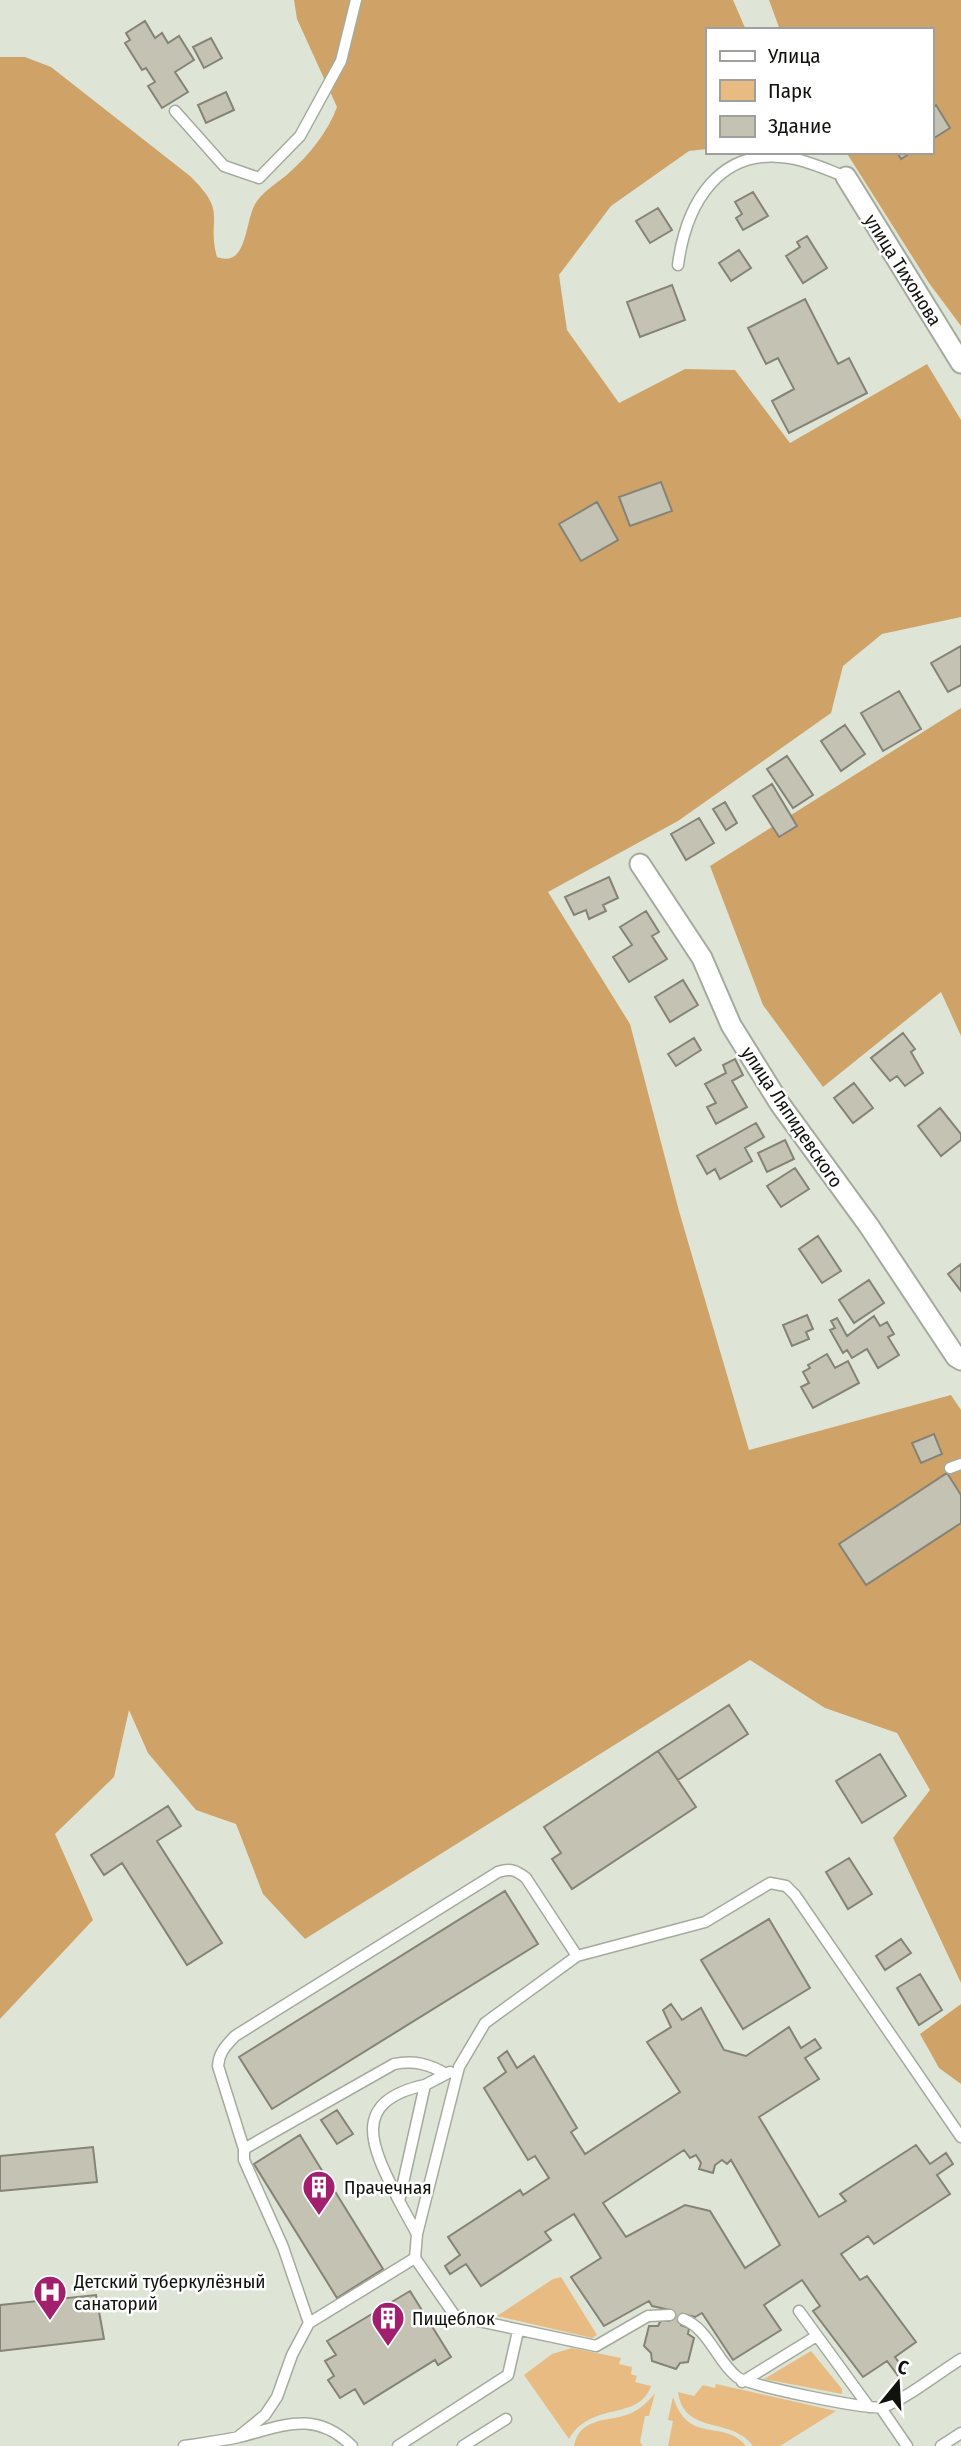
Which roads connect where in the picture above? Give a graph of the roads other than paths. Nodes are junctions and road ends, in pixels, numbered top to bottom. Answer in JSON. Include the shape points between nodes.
{"nodes":[{"id":1,"x":356,"y":0,"type":"edge"},
{"id":2,"x":175,"y":111,"type":"dead end"},
{"id":3,"x":846,"y":177,"type":"joint"},
{"id":4,"x":678,"y":265,"type":"dead end"},
{"id":5,"x":961,"y":363,"type":"edge"},
{"id":6,"x":640,"y":863,"type":"dead end"},
{"id":7,"x":961,"y":1360,"type":"edge"},
{"id":8,"x":961,"y":1464,"type":"edge"},
{"id":9,"x":950,"y":1468,"type":"dead end"},
{"id":10,"x":577,"y":1956,"type":"junction"},
{"id":11,"x":459,"y":2067,"type":"junction"},
{"id":12,"x":446,"y":2074,"type":"junction"},
{"id":13,"x":425,"y":2085,"type":"junction"},
{"id":14,"x":961,"y":2137,"type":"edge"},
{"id":15,"x":244,"y":2149,"type":"junction"},
{"id":16,"x":400,"y":2200,"type":"junction"},
{"id":17,"x":417,"y":2234,"type":"junction"},
{"id":18,"x":415,"y":2258,"type":"junction"},
{"id":19,"x":799,"y":2311,"type":"dead end"},
{"id":20,"x":670,"y":2315,"type":"dead end"},
{"id":21,"x":683,"y":2319,"type":"dead end"},
{"id":22,"x":309,"y":2323,"type":"junction"},
{"id":23,"x":518,"y":2331,"type":"junction"},
{"id":24,"x":815,"y":2337,"type":"junction"},
{"id":25,"x":961,"y":2359,"type":"edge"},
{"id":26,"x":742,"y":2382,"type":"junction"},
{"id":27,"x":869,"y":2407,"type":"junction"},
{"id":28,"x":881,"y":2408,"type":"junction"},
{"id":29,"x":506,"y":2419,"type":"dead end"},
{"id":30,"x":961,"y":2433,"type":"edge"},
{"id":31,"x":238,"y":2437,"type":"junction"},
{"id":32,"x":184,"y":2446,"type":"edge"},
{"id":33,"x":352,"y":2446,"type":"edge"},
{"id":34,"x":398,"y":2446,"type":"edge"},
{"id":35,"x":463,"y":2446,"type":"edge"},
{"id":36,"x":907,"y":2446,"type":"edge"},
{"id":37,"x":941,"y":2446,"type":"edge"}],
"edges":[{"from":1,"to":2,"type":"lane","via":[[341,61],[300,136],[259,178],[224,166]]},
{"from":3,"to":4,"type":"lane","via":[[790,158],[735,164],[713,178],[699,198],[684,232]]},
{"from":3,"to":5,"type":"street","name":"улица Тихонова"},
{"from":6,"to":7,"type":"street","name":"улица Ляпидевского","via":[[702,958],[731,1025],[780,1104]]},
{"from":8,"to":9,"type":"lane"},
{"from":10,"to":11,"type":"lane","via":[[485,2023]]},
{"from":10,"to":14,"type":"lane","via":[[705,1922],[770,1883],[786,1886]]},
{"from":10,"to":15,"type":"lane","via":[[526,1878],[517,1871],[498,1872],[235,2036],[219,2056],[218,2066]]},
{"from":11,"to":12,"type":"lane"},
{"from":11,"to":17,"type":"lane"},
{"from":12,"to":13,"type":"lane"},
{"from":12,"to":15,"type":"lane","via":[[424,2064],[394,2064]]},
{"from":13,"to":16,"type":"lane"},
{"from":13,"to":16,"type":"lane","via":[[388,2099],[376,2111],[371,2126],[373,2144]]},
{"from":15,"to":22,"type":"lane","via":[[244,2160],[283,2248]]},
{"from":16,"to":17,"type":"lane"},
{"from":17,"to":18,"type":"lane"},
{"from":18,"to":22,"type":"lane"},
{"from":18,"to":23,"type":"lane","via":[[455,2316]]},
{"from":19,"to":24,"type":"lane"},
{"from":20,"to":23,"type":"lane","via":[[648,2316],[596,2346]]},
{"from":21,"to":26,"type":"lane","via":[[703,2333]]},
{"from":22,"to":31,"type":"lane","via":[[277,2397],[265,2415]]},
{"from":23,"to":34,"type":"lane","via":[[508,2375]]},
{"from":24,"to":26,"type":"lane"},
{"from":24,"to":27,"type":"lane"},
{"from":25,"to":28,"type":"lane"},
{"from":26,"to":27,"type":"lane"},
{"from":27,"to":28,"type":"lane"},
{"from":28,"to":36,"type":"lane"},
{"from":29,"to":35,"type":"lane"},
{"from":30,"to":37,"type":"lane"},
{"from":31,"to":32,"type":"lane"},
{"from":31,"to":33,"type":"lane","via":[[294,2421],[320,2426]]}]}
